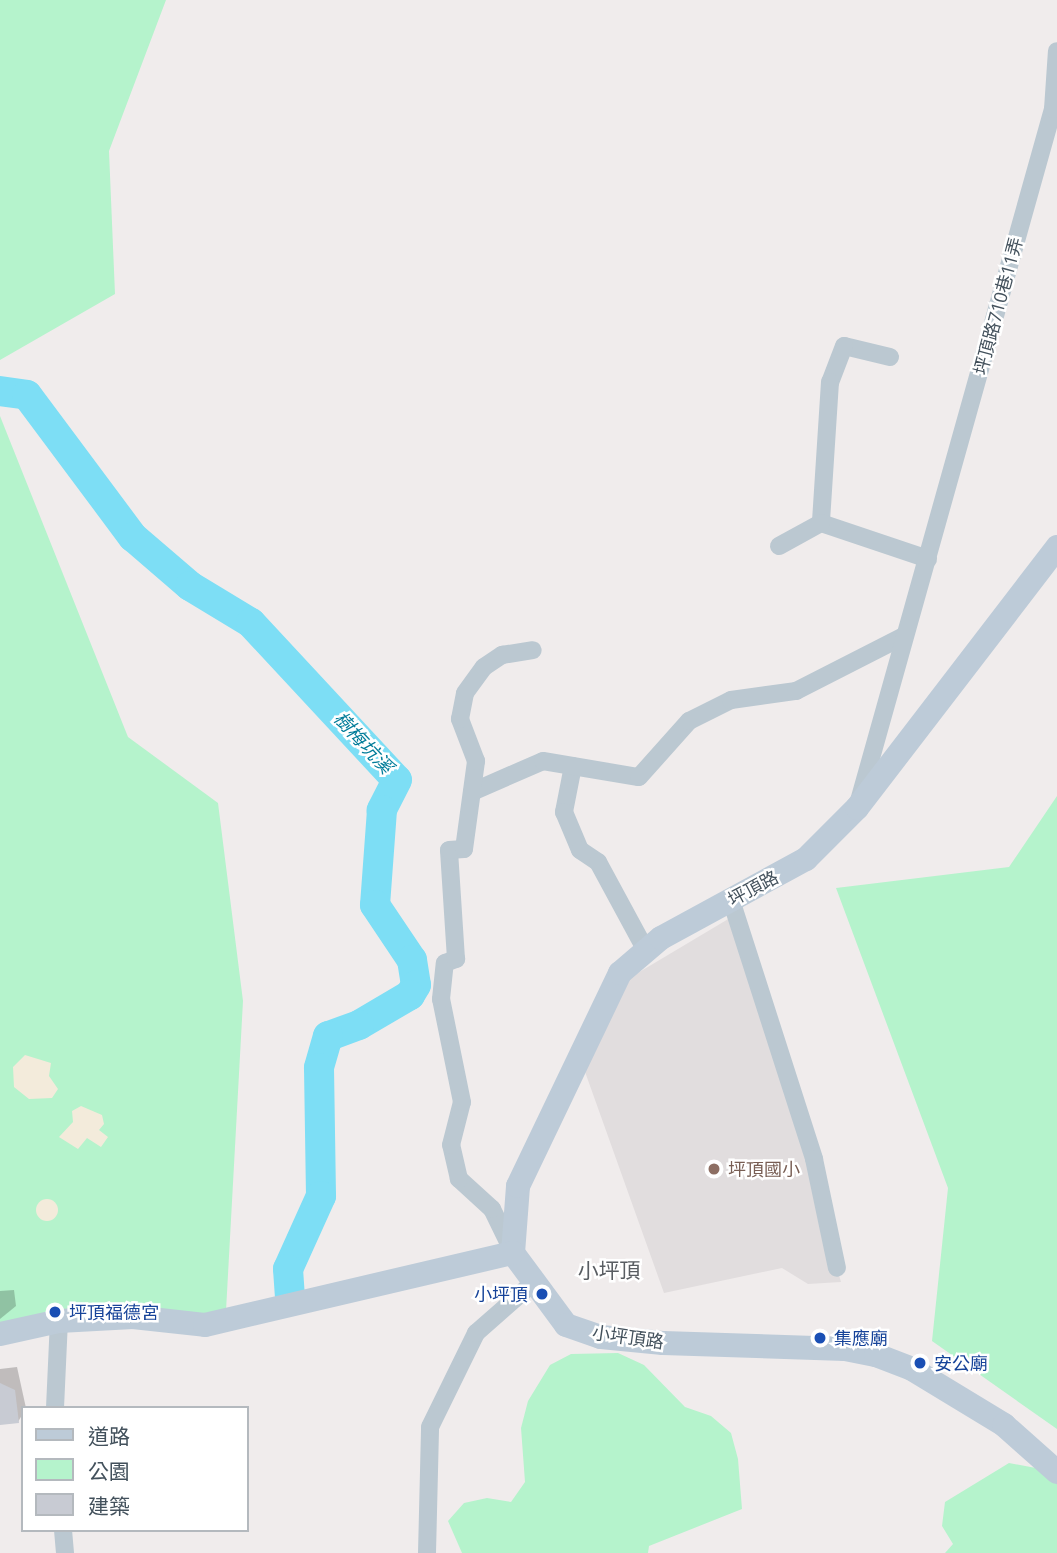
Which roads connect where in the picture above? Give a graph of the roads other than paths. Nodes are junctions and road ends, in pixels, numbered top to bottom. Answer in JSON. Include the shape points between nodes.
{"nodes":[{"id":1,"x":1057,"y":51,"type":"edge"},
{"id":2,"x":890,"y":357,"type":"dead end"},
{"id":3,"x":821,"y":523,"type":"junction"},
{"id":4,"x":779,"y":546,"type":"dead end"},
{"id":5,"x":1057,"y":547,"type":"edge"},
{"id":6,"x":928,"y":559,"type":"junction"},
{"id":7,"x":904,"y":636,"type":"junction"},
{"id":8,"x":533,"y":650,"type":"dead end"},
{"id":9,"x":874,"y":737,"type":"junction"},
{"id":10,"x":892,"y":763,"type":"junction"},
{"id":11,"x":573,"y":766,"type":"junction"},
{"id":12,"x":472,"y":792,"type":"junction"},
{"id":13,"x":858,"y":808,"type":"junction"},
{"id":14,"x":731,"y":900,"type":"junction"},
{"id":15,"x":645,"y":949,"type":"junction"},
{"id":16,"x":513,"y":1253,"type":"junction"},
{"id":17,"x":837,"y":1268,"type":"dead end"},
{"id":18,"x":533,"y":1283,"type":"junction"},
{"id":19,"x":59,"y":1321,"type":"junction"},
{"id":20,"x":0,"y":1334,"type":"edge"},
{"id":21,"x":55,"y":1406,"type":"edge"},
{"id":22,"x":1057,"y":1472,"type":"edge"},
{"id":23,"x":63,"y":1532,"type":"edge"},
{"id":24,"x":65,"y":1553,"type":"edge"},
{"id":25,"x":428,"y":1553,"type":"edge"}],
"edges":[{"from":1,"to":6,"type":"street","name":"坪頂路710巷11弄","via":[[1053,108]]},
{"from":2,"to":3,"type":"street","via":[[844,346],[830,382]]},
{"from":3,"to":4,"type":"street"},
{"from":3,"to":6,"type":"street"},
{"from":5,"to":10,"type":"street","name":"坪頂路"},
{"from":6,"to":7,"type":"street","name":"坪頂路710巷11弄"},
{"from":7,"to":9,"type":"street","name":"坪頂路710巷11弄"},
{"from":7,"to":11,"type":"street","via":[[796,691],[731,700],[690,721],[639,778]]},
{"from":8,"to":12,"type":"street","via":[[493,661],[465,693],[460,719],[477,761]]},
{"from":9,"to":10,"type":"street"},
{"from":9,"to":13,"type":"street","name":"坪頂路710巷11弄"},
{"from":10,"to":13,"type":"street","name":"坪頂路"},
{"from":11,"to":12,"type":"street","via":[[542,761]]},
{"from":11,"to":15,"type":"street","via":[[564,812],[580,850],[598,862]]},
{"from":12,"to":16,"type":"street","via":[[464,849],[449,849],[456,959],[445,963],[441,999],[462,1102],[451,1145],[459,1179],[492,1209]]},
{"from":13,"to":14,"type":"street","name":"坪頂路","via":[[806,859]]},
{"from":14,"to":15,"type":"street","name":"坪頂路"},
{"from":14,"to":17,"type":"street","via":[[814,1159]]},
{"from":15,"to":16,"type":"street","name":"坪頂路","via":[[620,973],[518,1186]]},
{"from":16,"to":18,"type":"street","name":"小坪頂路"},
{"from":16,"to":19,"type":"street","via":[[205,1325],[133,1317]]},
{"from":18,"to":22,"type":"street","name":"小坪頂路","via":[[566,1325],[601,1337],[845,1349],[876,1355],[912,1369],[1004,1425]]},
{"from":18,"to":25,"type":"street","via":[[476,1333],[430,1427]]},
{"from":19,"to":20,"type":"street"},
{"from":19,"to":21,"type":"street"},
{"from":23,"to":24,"type":"street"}]}
